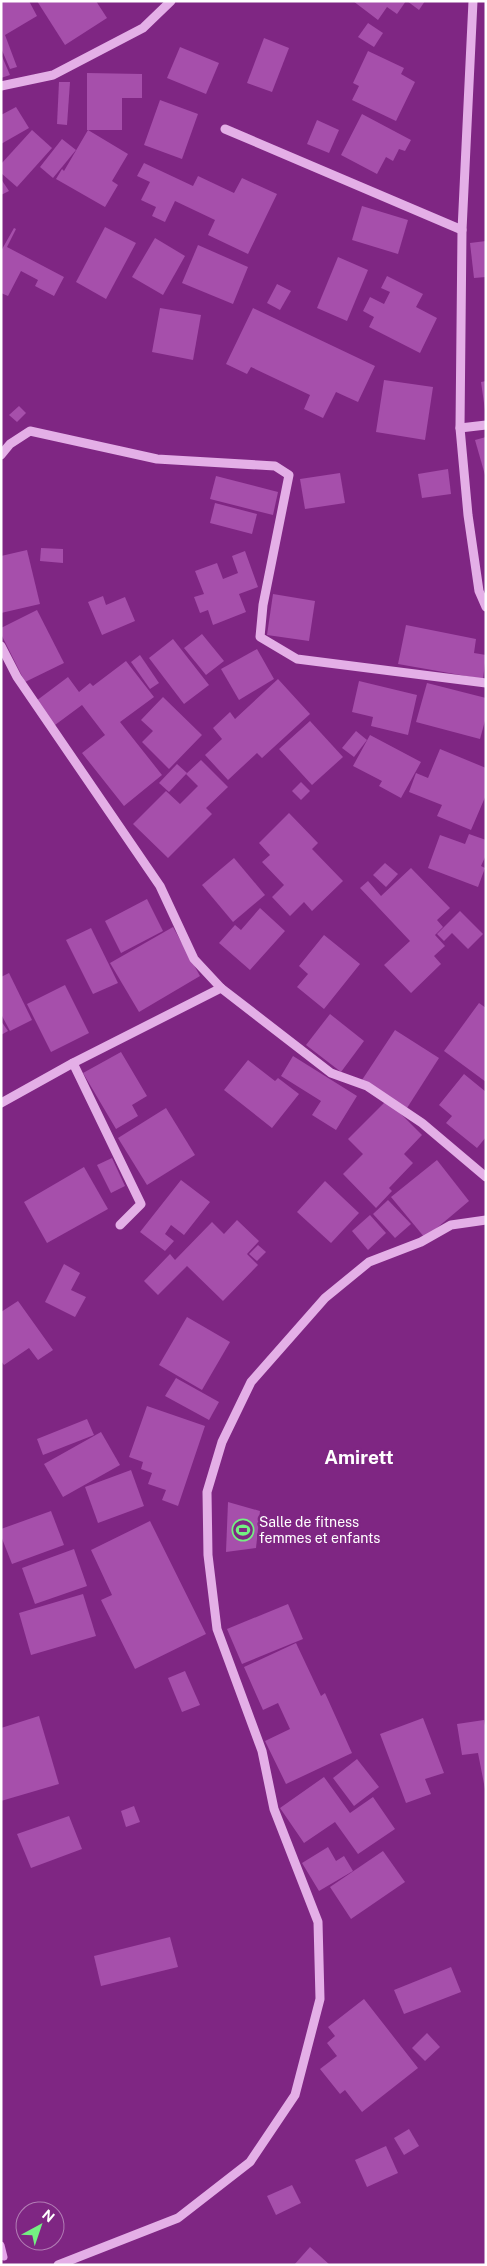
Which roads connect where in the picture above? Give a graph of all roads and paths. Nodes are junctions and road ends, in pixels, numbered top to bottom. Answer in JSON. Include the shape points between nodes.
{"nodes":[{"id":1,"x":171,"y":1,"type":"edge"},
{"id":2,"x":473,"y":1,"type":"edge"},
{"id":3,"x":1,"y":86,"type":"edge"},
{"id":4,"x":225,"y":129,"type":"dead end"},
{"id":5,"x":462,"y":230,"type":"junction"},
{"id":6,"x":486,"y":425,"type":"edge"},
{"id":7,"x":460,"y":428,"type":"junction"},
{"id":8,"x":1,"y":454,"type":"edge"},
{"id":9,"x":486,"y":607,"type":"edge"},
{"id":10,"x":1,"y":646,"type":"edge"},
{"id":11,"x":486,"y":683,"type":"edge"},
{"id":12,"x":221,"y":988,"type":"junction"},
{"id":13,"x":73,"y":1063,"type":"junction"},
{"id":14,"x":1,"y":1103,"type":"edge"},
{"id":15,"x":486,"y":1177,"type":"edge"},
{"id":16,"x":486,"y":1220,"type":"edge"},
{"id":17,"x":120,"y":1225,"type":"dead end"},
{"id":18,"x":58,"y":2265,"type":"edge"}],
"edges":[{"from":1,"to":3,"type":"street","via":[[143,28],[53,74]]},
{"from":2,"to":5,"type":"street"},
{"from":4,"to":5,"type":"street"},
{"from":5,"to":7,"type":"street"},
{"from":6,"to":7,"type":"street"},
{"from":7,"to":9,"type":"street","via":[[479,591]]},
{"from":8,"to":11,"type":"street","via":[[30,431],[157,459],[275,466],[289,475],[263,605],[260,637],[297,659]]},
{"from":10,"to":12,"type":"street","via":[[17,677],[160,886],[194,959]]},
{"from":12,"to":13,"type":"street"},
{"from":12,"to":15,"type":"street","via":[[331,1073],[367,1086],[422,1123]]},
{"from":13,"to":14,"type":"street"},
{"from":13,"to":17,"type":"street","via":[[141,1204]]},
{"from":16,"to":18,"type":"street","via":[[451,1225],[421,1242],[369,1262],[325,1298],[250,1382],[222,1442],[207,1492],[208,1555],[217,1629],[262,1750],[274,1808],[318,1922],[320,2000],[295,2095],[250,2162],[178,2218]]}]}
